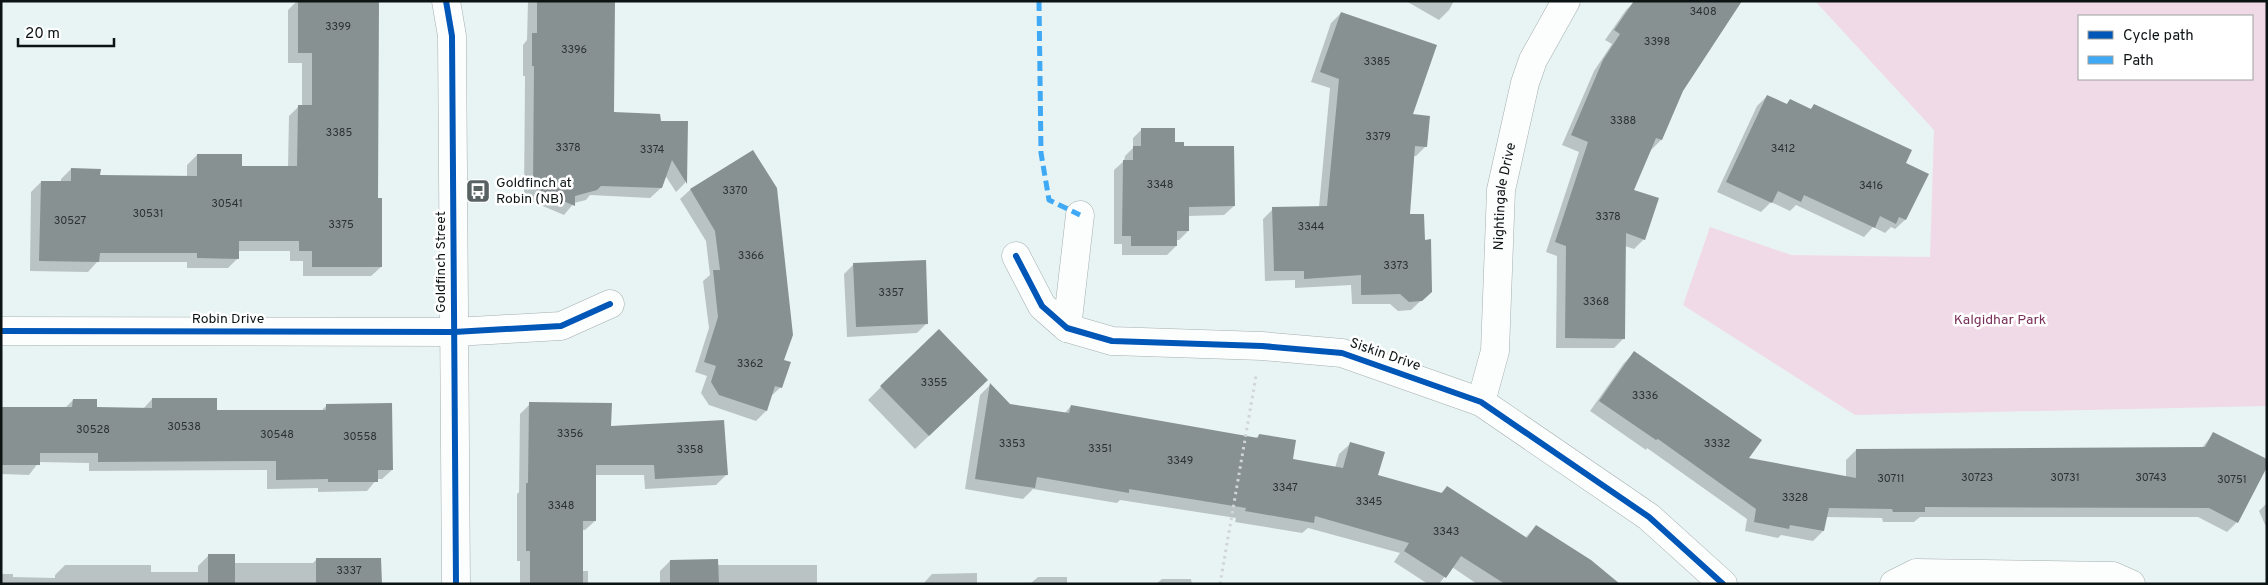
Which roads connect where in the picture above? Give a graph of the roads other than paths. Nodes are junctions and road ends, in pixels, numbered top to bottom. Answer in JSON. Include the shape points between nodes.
{"nodes":[{"id":1,"x":446,"y":1,"type":"edge"},
{"id":2,"x":1566,"y":1,"type":"edge"},
{"id":3,"x":1080,"y":216,"type":"dead end"},
{"id":4,"x":1016,"y":256,"type":"dead end"},
{"id":5,"x":610,"y":304,"type":"dead end"},
{"id":6,"x":1067,"y":328,"type":"junction"},
{"id":7,"x":1,"y":331,"type":"edge"},
{"id":8,"x":454,"y":332,"type":"junction"},
{"id":9,"x":1481,"y":402,"type":"junction"},
{"id":10,"x":456,"y":584,"type":"edge"},
{"id":11,"x":1723,"y":584,"type":"edge"},
{"id":12,"x":1894,"y":584,"type":"edge"},
{"id":13,"x":2131,"y":584,"type":"edge"}],
"edges":[{"from":1,"to":8,"type":"street","name":"Goldfinch Street","via":[[452,36]]},
{"from":2,"to":9,"type":"street","name":"Nightingale Drive","via":[[1533,60],[1525,83],[1501,190],[1495,351]]},
{"from":3,"to":6,"type":"street"},
{"from":4,"to":6,"type":"street","name":"Siskin Drive","via":[[1042,306]]},
{"from":5,"to":8,"type":"street","name":"Robin Drive","via":[[561,326]]},
{"from":6,"to":9,"type":"street","name":"Siskin Drive","via":[[1112,341],[1262,346],[1342,353]]},
{"from":7,"to":8,"type":"street","name":"Robin Drive"},
{"from":8,"to":10,"type":"street","name":"Goldfinch Street"},
{"from":9,"to":11,"type":"street","name":"Siskin Drive","via":[[1649,517]]},
{"from":12,"to":13,"type":"street","via":[[1916,573],[2113,576]]}]}
